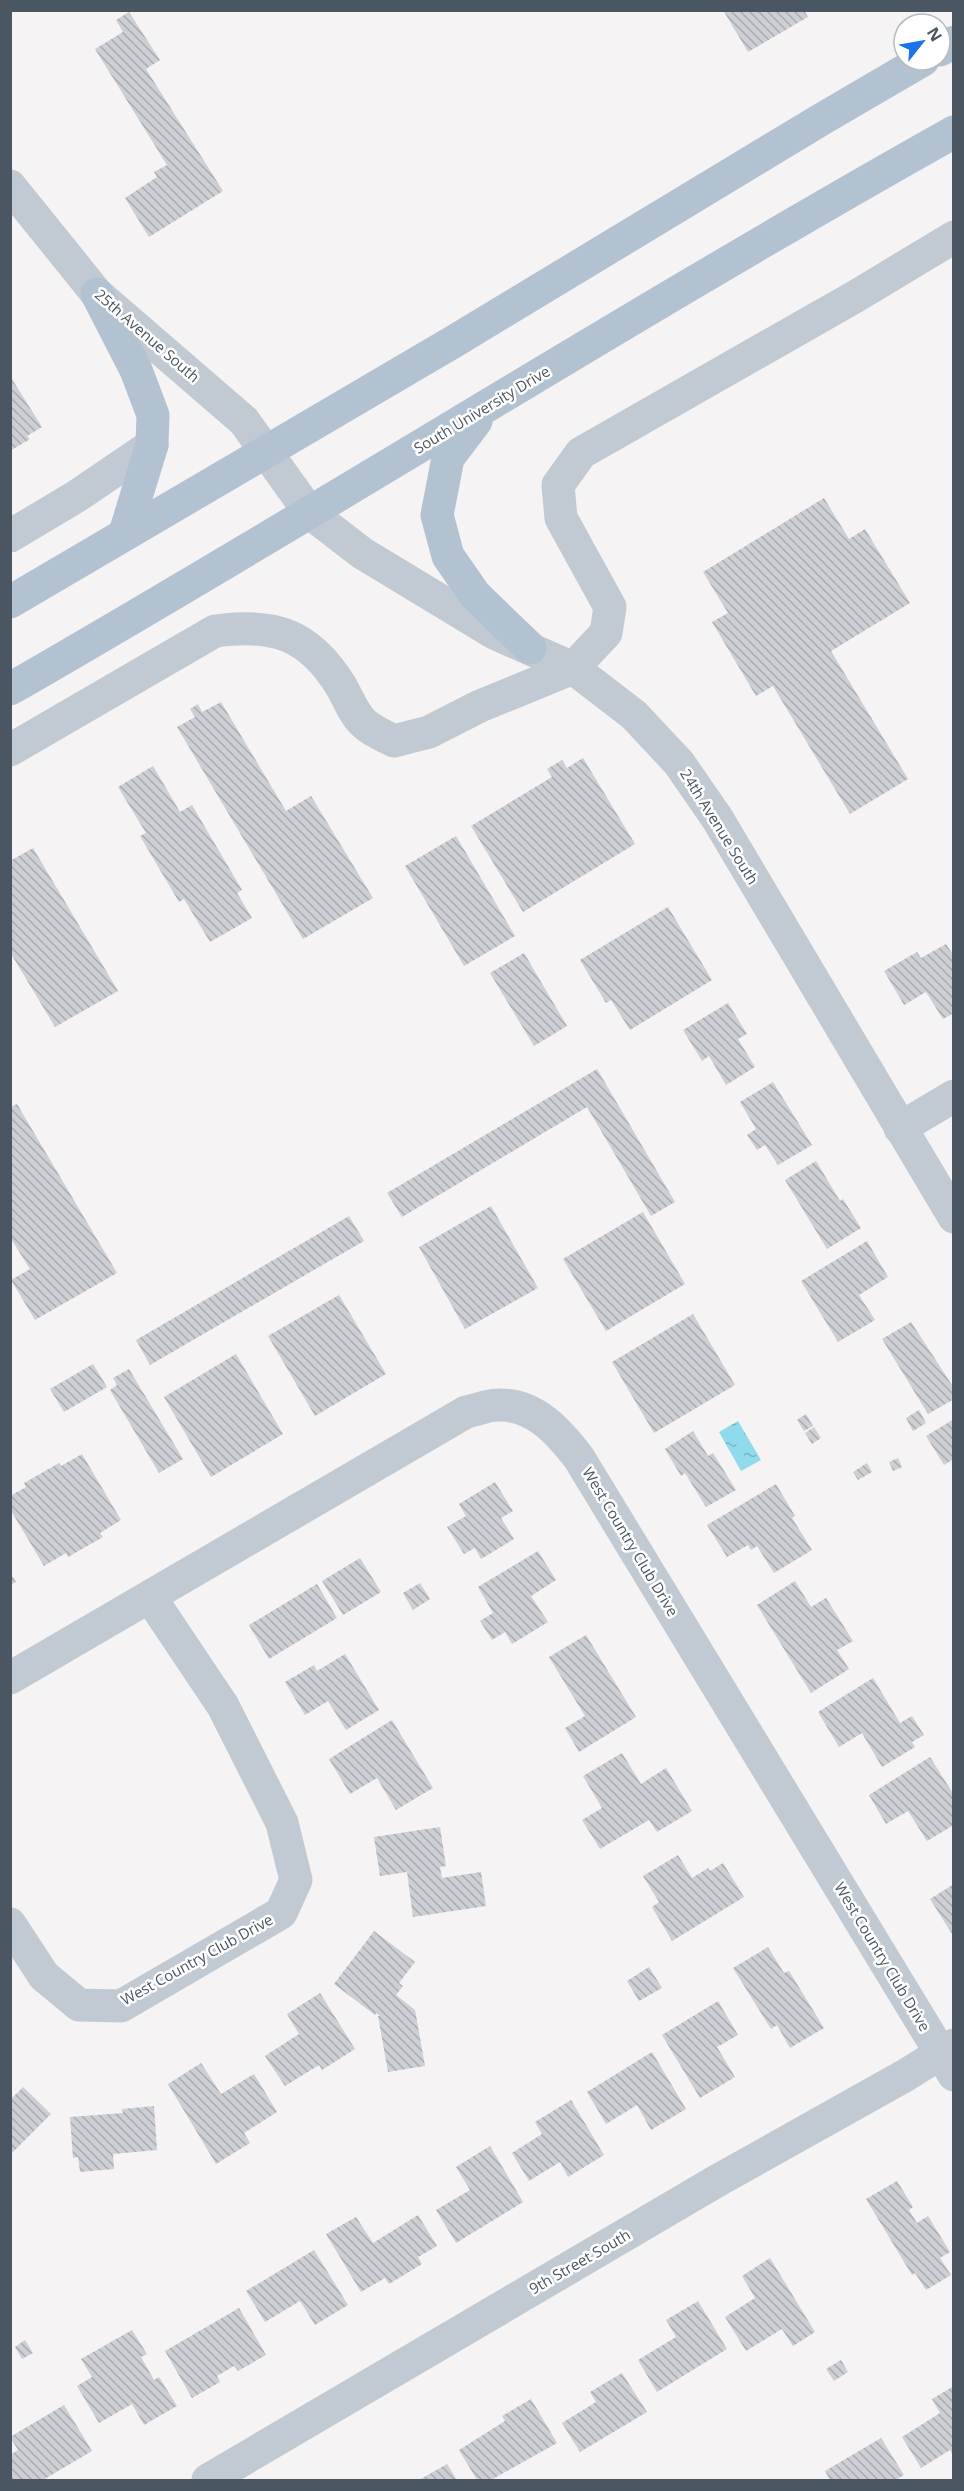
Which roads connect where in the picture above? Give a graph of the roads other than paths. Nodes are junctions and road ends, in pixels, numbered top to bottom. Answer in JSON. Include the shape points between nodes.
{"nodes":[{"id":1,"x":901,"y":72,"type":"edge"},
{"id":2,"x":954,"y":132,"type":"edge"},
{"id":3,"x":17,"y":205,"type":"edge"},
{"id":4,"x":954,"y":237,"type":"edge"},
{"id":5,"x":97,"y":294,"type":"junction"},
{"id":6,"x":485,"y":408,"type":"junction"},
{"id":7,"x":152,"y":445,"type":"junction"},
{"id":8,"x":267,"y":451,"type":"junction"},
{"id":9,"x":310,"y":513,"type":"junction"},
{"id":10,"x":125,"y":533,"type":"junction"},
{"id":11,"x":10,"y":536,"type":"edge"},
{"id":12,"x":10,"y":602,"type":"edge"},
{"id":13,"x":530,"y":648,"type":"junction"},
{"id":14,"x":573,"y":668,"type":"junction"},
{"id":15,"x":10,"y":689,"type":"edge"},
{"id":16,"x":10,"y":750,"type":"edge"},
{"id":17,"x":954,"y":1096,"type":"edge"},
{"id":18,"x":900,"y":1128,"type":"junction"},
{"id":19,"x":954,"y":1217,"type":"edge"},
{"id":20,"x":150,"y":1597,"type":"junction"},
{"id":21,"x":10,"y":1678,"type":"edge"},
{"id":22,"x":10,"y":1923,"type":"edge"},
{"id":23,"x":949,"y":2058,"type":"edge"},
{"id":24,"x":208,"y":2481,"type":"edge"}],
"edges":[{"from":1,"to":8,"type":"main road"},
{"from":2,"to":6,"type":"main road","name":"South University Drive","via":[[799,219]]},
{"from":3,"to":5,"type":"street","name":"25th Avenue South"},
{"from":4,"to":14,"type":"street","via":[[581,453],[558,485],[561,518],[610,607],[606,633]]},
{"from":5,"to":7,"type":"main road","via":[[136,370],[153,415]]},
{"from":5,"to":8,"type":"street","name":"25th Avenue South","via":[[244,421]]},
{"from":6,"to":9,"type":"main road","name":"South University Drive"},
{"from":6,"to":13,"type":"main road","via":[[448,458],[437,515],[448,556],[475,595]]},
{"from":7,"to":10,"type":"main road"},
{"from":7,"to":11,"type":"street"},
{"from":8,"to":9,"type":"street","name":"24th Avenue South"},
{"from":8,"to":10,"type":"main road"},
{"from":9,"to":13,"type":"street","name":"24th Avenue South","via":[[362,553],[494,633]]},
{"from":9,"to":15,"type":"main road","name":"South University Drive"},
{"from":10,"to":12,"type":"main road"},
{"from":13,"to":14,"type":"street","name":"24th Avenue South"},
{"from":14,"to":16,"type":"street","via":[[480,706],[429,732],[394,741],[364,724],[337,679],[313,650],[284,633],[241,627],[215,631]]},
{"from":14,"to":18,"type":"street","name":"24th Avenue South","via":[[634,715],[679,763],[717,818]]},
{"from":17,"to":18,"type":"street"},
{"from":18,"to":19,"type":"street","name":"24th Avenue South"},
{"from":20,"to":21,"type":"street","name":"West Country Club Drive"},
{"from":20,"to":22,"type":"street","name":"West Country Club Drive","via":[[223,1706],[282,1823],[296,1880],[281,1913],[121,2006],[78,2006],[44,1976]]},
{"from":20,"to":23,"type":"street","name":"West Country Club Drive","via":[[466,1412],[499,1405],[530,1412],[557,1429],[579,1458]]},
{"from":23,"to":24,"type":"street","name":"9th Street South","via":[[715,2182]]}]}
